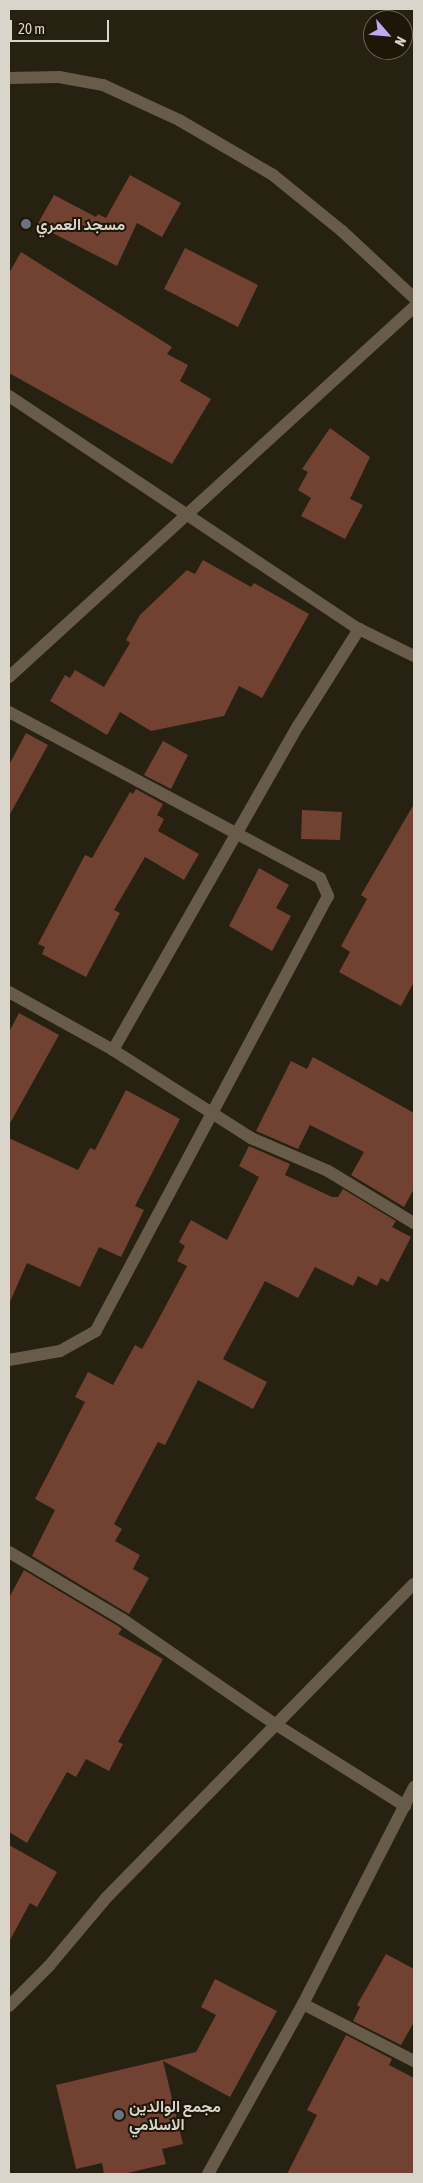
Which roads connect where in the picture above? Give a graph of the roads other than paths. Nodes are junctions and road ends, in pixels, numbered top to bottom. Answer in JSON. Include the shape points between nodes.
{"nodes":[{"id":1,"x":10,"y":79,"type":"edge"},
{"id":2,"x":414,"y":298,"type":"edge"},
{"id":3,"x":414,"y":307,"type":"edge"},
{"id":4,"x":9,"y":396,"type":"edge"},
{"id":5,"x":186,"y":515,"type":"junction"},
{"id":6,"x":358,"y":629,"type":"junction"},
{"id":7,"x":414,"y":656,"type":"edge"},
{"id":8,"x":9,"y":677,"type":"edge"},
{"id":9,"x":9,"y":712,"type":"edge"},
{"id":10,"x":237,"y":833,"type":"junction"},
{"id":11,"x":9,"y":992,"type":"edge"},
{"id":12,"x":113,"y":1050,"type":"junction"},
{"id":13,"x":212,"y":1110,"type":"junction"},
{"id":14,"x":414,"y":1223,"type":"edge"},
{"id":15,"x":9,"y":1360,"type":"edge"},
{"id":16,"x":9,"y":1552,"type":"edge"},
{"id":17,"x":414,"y":1584,"type":"edge"},
{"id":18,"x":274,"y":1724,"type":"junction"},
{"id":19,"x":414,"y":1787,"type":"edge"},
{"id":20,"x":406,"y":1806,"type":"junction"},
{"id":21,"x":304,"y":2004,"type":"junction"},
{"id":22,"x":9,"y":2006,"type":"edge"},
{"id":23,"x":414,"y":2061,"type":"edge"},
{"id":24,"x":208,"y":2174,"type":"edge"}],
"edges":[{"from":1,"to":2,"type":"street","via":[[59,77],[103,85],[179,120],[273,175],[342,231]]},
{"from":3,"to":5,"type":"street"},
{"from":4,"to":5,"type":"street","via":[[44,416]]},
{"from":5,"to":6,"type":"street"},
{"from":5,"to":8,"type":"street"},
{"from":6,"to":7,"type":"street"},
{"from":6,"to":10,"type":"street"},
{"from":9,"to":10,"type":"street"},
{"from":10,"to":12,"type":"street"},
{"from":10,"to":13,"type":"street","via":[[320,878],[328,896]]},
{"from":11,"to":12,"type":"street"},
{"from":12,"to":13,"type":"street"},
{"from":13,"to":14,"type":"street","via":[[251,1138],[328,1171]]},
{"from":13,"to":15,"type":"street","via":[[96,1331],[60,1351]]},
{"from":16,"to":18,"type":"street","via":[[122,1619]]},
{"from":17,"to":18,"type":"street"},
{"from":18,"to":20,"type":"street"},
{"from":18,"to":22,"type":"street","via":[[106,1898],[49,1966]]},
{"from":19,"to":20,"type":"street"},
{"from":20,"to":21,"type":"street"},
{"from":21,"to":23,"type":"street"},
{"from":21,"to":24,"type":"street"}]}
